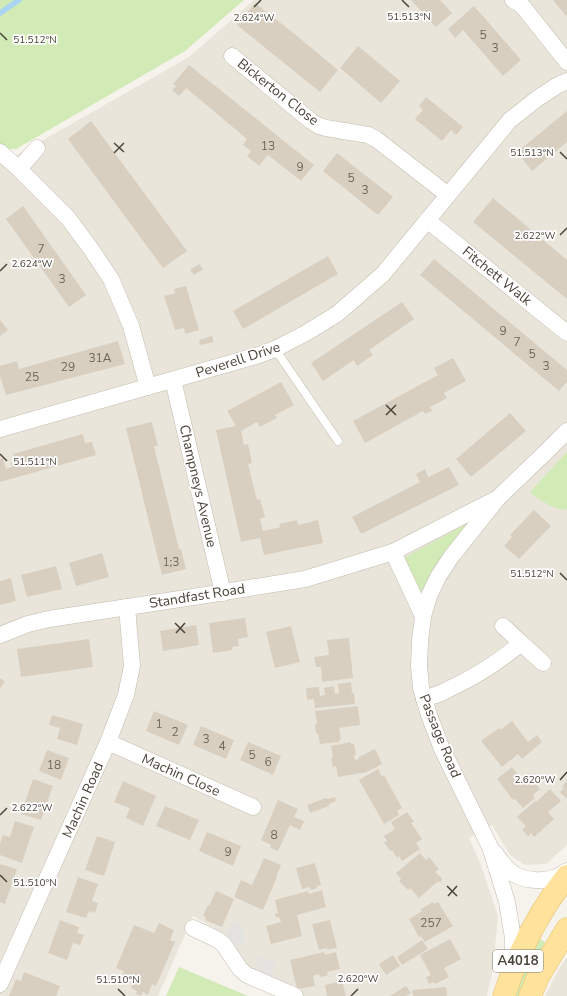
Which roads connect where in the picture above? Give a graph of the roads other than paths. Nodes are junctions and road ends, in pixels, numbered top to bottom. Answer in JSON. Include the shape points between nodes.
{"nodes":[{"id":1,"x":513,"y":0,"type":"edge"},
{"id":2,"x":232,"y":56,"type":"dead end"},
{"id":3,"x":567,"y":62,"type":"edge"},
{"id":4,"x":567,"y":81,"type":"edge"},
{"id":5,"x":37,"y":148,"type":"dead end"},
{"id":6,"x":0,"y":152,"type":"edge"},
{"id":7,"x":19,"y":168,"type":"junction"},
{"id":8,"x":448,"y":195,"type":"junction"},
{"id":9,"x":427,"y":220,"type":"junction"},
{"id":10,"x":567,"y":333,"type":"edge"},
{"id":11,"x":275,"y":349,"type":"junction"},
{"id":12,"x":173,"y":380,"type":"junction"},
{"id":13,"x":148,"y":387,"type":"junction"},
{"id":14,"x":0,"y":429,"type":"edge"},
{"id":15,"x":567,"y":430,"type":"edge"},
{"id":16,"x":338,"y":441,"type":"dead end"},
{"id":17,"x":498,"y":498,"type":"junction"},
{"id":18,"x":393,"y":552,"type":"junction"},
{"id":19,"x":223,"y":593,"type":"junction"},
{"id":20,"x":127,"y":607,"type":"junction"},
{"id":21,"x":423,"y":616,"type":"junction"},
{"id":22,"x":503,"y":626,"type":"dead end"},
{"id":23,"x":0,"y":635,"type":"edge"},
{"id":24,"x":521,"y":643,"type":"junction"},
{"id":25,"x":543,"y":663,"type":"dead end"},
{"id":26,"x":424,"y":698,"type":"junction"},
{"id":27,"x":108,"y":742,"type":"junction"},
{"id":28,"x":253,"y":807,"type":"dead end"},
{"id":29,"x":490,"y":847,"type":"junction"},
{"id":30,"x":567,"y":871,"type":"edge"},
{"id":31,"x":567,"y":876,"type":"edge"},
{"id":32,"x":193,"y":928,"type":"dead end"},
{"id":33,"x":567,"y":929,"type":"edge"},
{"id":34,"x":0,"y":984,"type":"edge"},
{"id":35,"x":507,"y":987,"type":"edge"},
{"id":36,"x":295,"y":996,"type":"edge"},
{"id":37,"x":530,"y":996,"type":"edge"}],
"edges":[{"from":1,"to":3,"type":"street","via":[[519,2]]},
{"from":2,"to":8,"type":"street","name":"Bickerton Close","via":[[318,126],[368,135],[376,139]]},
{"from":4,"to":8,"type":"street","name":"Peverell Drive","via":[[538,98],[510,120]]},
{"from":5,"to":7,"type":"street"},
{"from":6,"to":7,"type":"street"},
{"from":7,"to":13,"type":"street","via":[[68,218],[112,279],[131,326]]},
{"from":8,"to":9,"type":"street","name":"Peverell Drive"},
{"from":9,"to":10,"type":"street","name":"Fitchett Walk"},
{"from":9,"to":11,"type":"street","name":"Peverell Drive","via":[[383,274],[337,314]]},
{"from":11,"to":12,"type":"street","name":"Peverell Drive"},
{"from":11,"to":16,"type":"lane"},
{"from":12,"to":13,"type":"street","name":"Peverell Drive"},
{"from":12,"to":19,"type":"street","name":"Champneys Avenue"},
{"from":13,"to":14,"type":"street","name":"Peverell Drive"},
{"from":15,"to":17,"type":"street","name":"Passage Road"},
{"from":17,"to":18,"type":"street","name":"Passage Road"},
{"from":17,"to":21,"type":"street","name":"Passage Road","via":[[438,577]]},
{"from":18,"to":19,"type":"street","name":"Standfast Road","via":[[305,579]]},
{"from":18,"to":21,"type":"street"},
{"from":19,"to":20,"type":"street","name":"Standfast Road"},
{"from":20,"to":23,"type":"street","name":"Standfast Road","via":[[49,619]]},
{"from":20,"to":27,"type":"street","name":"Machin Road","via":[[132,666],[126,695]]},
{"from":21,"to":26,"type":"street","name":"Passage Road","via":[[419,666]]},
{"from":22,"to":24,"type":"street"},
{"from":24,"to":25,"type":"street"},
{"from":24,"to":26,"type":"street","via":[[486,669],[447,690]]},
{"from":26,"to":29,"type":"street","name":"Passage Road","via":[[442,749]]},
{"from":27,"to":28,"type":"street","name":"Machin Close"},
{"from":27,"to":34,"type":"street","name":"Machin Road"},
{"from":29,"to":30,"type":"street","name":"Passage Road","via":[[515,875],[527,879],[541,880],[556,877]]},
{"from":29,"to":35,"type":"street","name":"Passage Road","via":[[505,894],[513,938],[513,960]]},
{"from":31,"to":35,"type":"main road","name":"Passage Road","number":"A4018","via":[[534,926]]},
{"from":32,"to":36,"type":"street","via":[[227,943],[240,969],[247,975]]},
{"from":33,"to":37,"type":"main road","number":"A4018","via":[[538,977]]}]}
